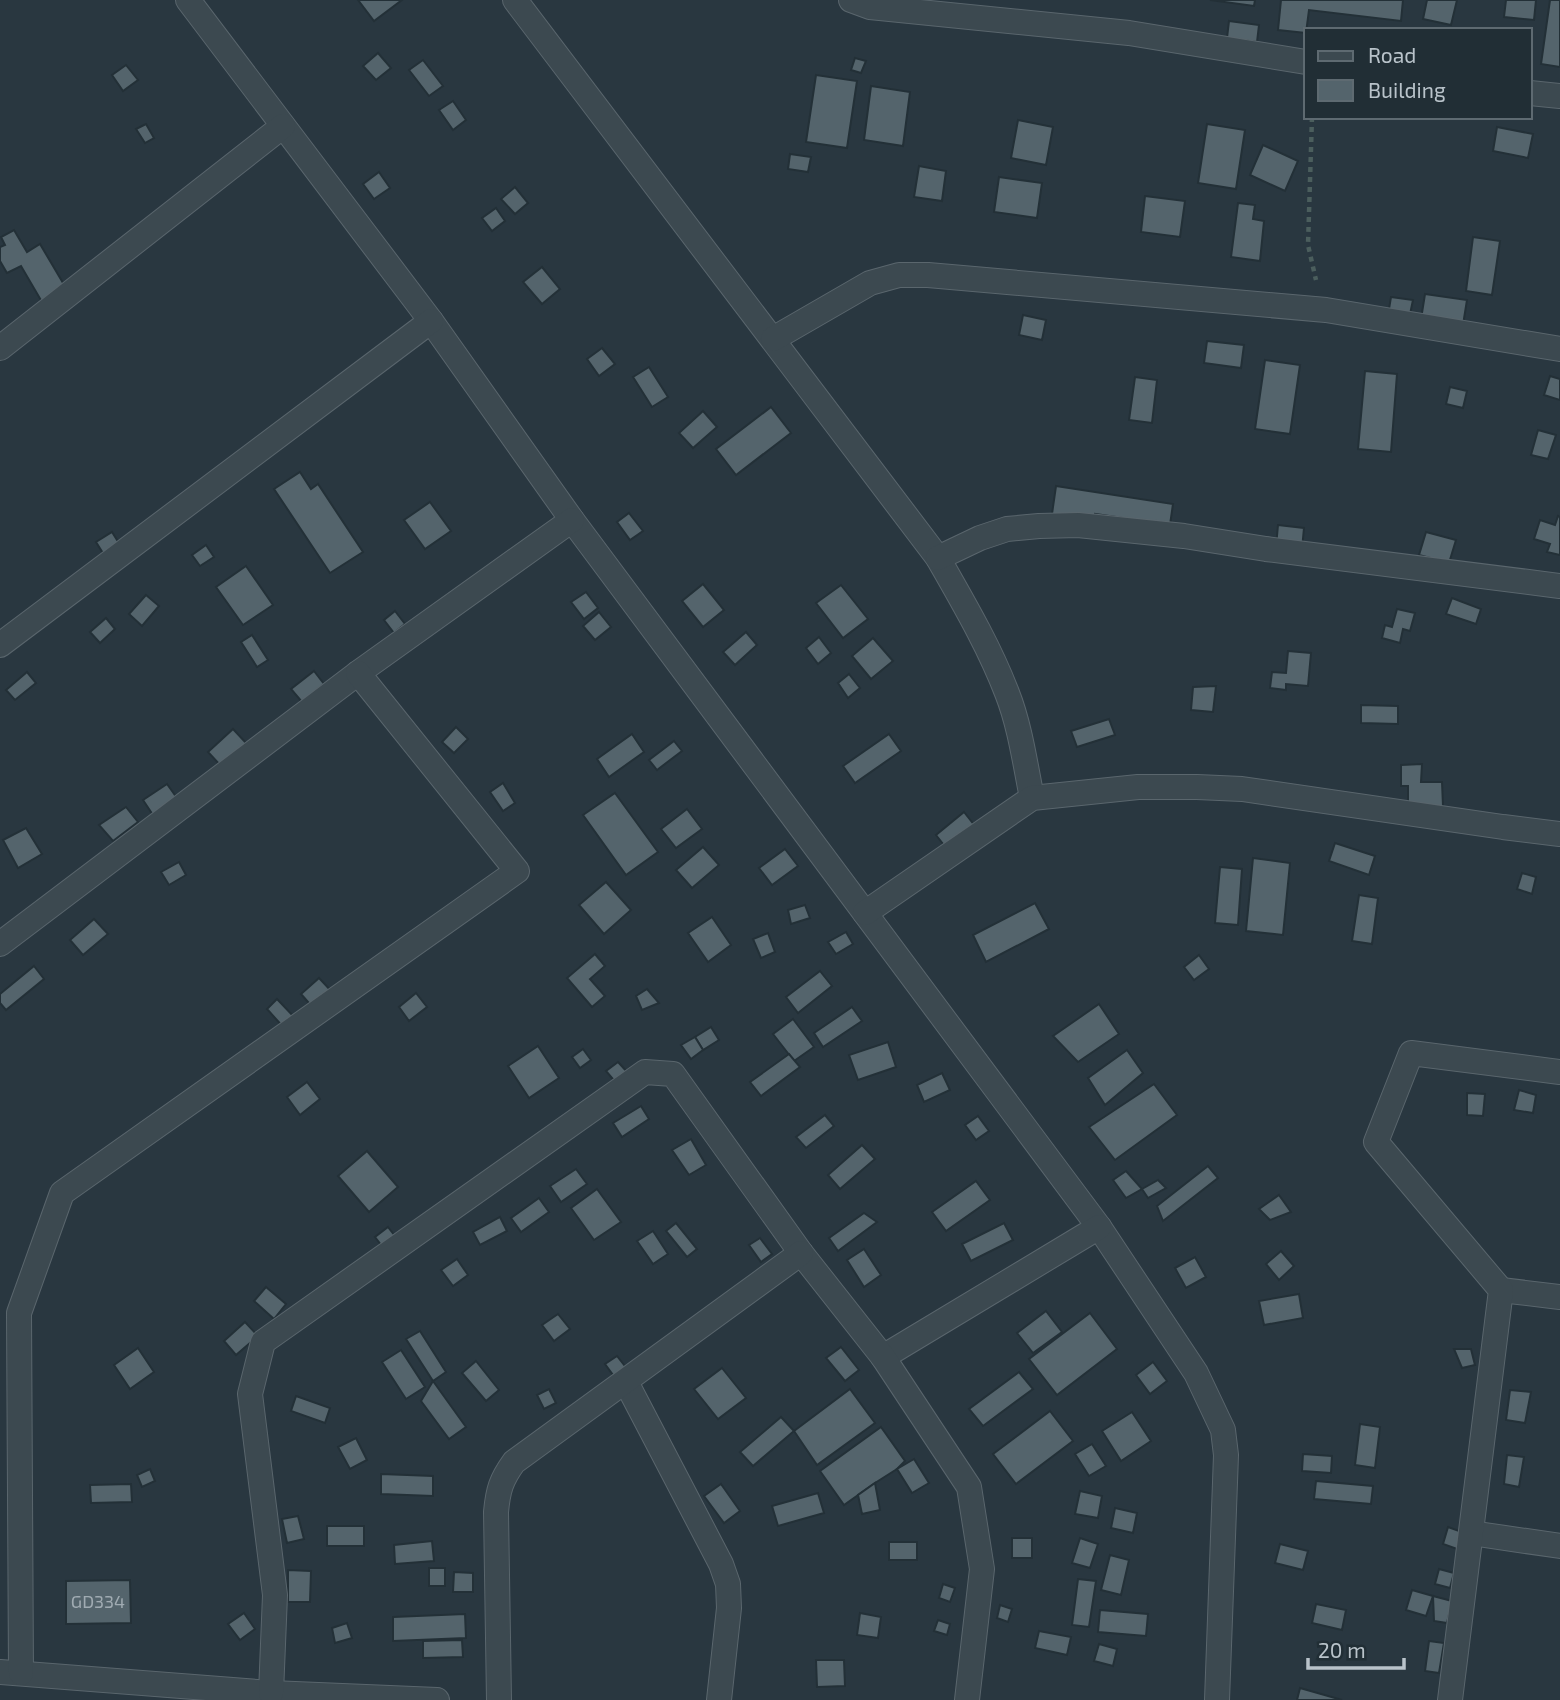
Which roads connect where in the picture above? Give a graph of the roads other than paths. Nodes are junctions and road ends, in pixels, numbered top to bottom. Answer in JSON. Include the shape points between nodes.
{"nodes":[{"id":1,"x":188,"y":0,"type":"edge"},
{"id":2,"x":515,"y":0,"type":"edge"},
{"id":3,"x":851,"y":0,"type":"edge"},
{"id":4,"x":1304,"y":62,"type":"edge"},
{"id":5,"x":1532,"y":93,"type":"edge"},
{"id":6,"x":1560,"y":96,"type":"edge"},
{"id":7,"x":283,"y":126,"type":"junction"},
{"id":8,"x":431,"y":321,"type":"junction"},
{"id":9,"x":773,"y":339,"type":"junction"},
{"id":10,"x":0,"y":348,"type":"edge"},
{"id":11,"x":1560,"y":349,"type":"edge"},
{"id":12,"x":572,"y":520,"type":"junction"},
{"id":13,"x":938,"y":558,"type":"junction"},
{"id":14,"x":1560,"y":586,"type":"edge"},
{"id":15,"x":0,"y":645,"type":"edge"},
{"id":16,"x":358,"y":673,"type":"junction"},
{"id":17,"x":1032,"y":798,"type":"junction"},
{"id":18,"x":1560,"y":834,"type":"edge"},
{"id":19,"x":865,"y":913,"type":"junction"},
{"id":20,"x":0,"y":944,"type":"edge"},
{"id":21,"x":1560,"y":1072,"type":"edge"},
{"id":22,"x":1099,"y":1227,"type":"junction"},
{"id":23,"x":801,"y":1252,"type":"junction"},
{"id":24,"x":1501,"y":1290,"type":"junction"},
{"id":25,"x":1560,"y":1297,"type":"edge"},
{"id":26,"x":883,"y":1357,"type":"junction"},
{"id":27,"x":625,"y":1382,"type":"junction"},
{"id":28,"x":1471,"y":1533,"type":"junction"},
{"id":29,"x":1560,"y":1546,"type":"edge"},
{"id":30,"x":11,"y":1672,"type":"edge"},
{"id":31,"x":271,"y":1693,"type":"junction"},
{"id":32,"x":437,"y":1700,"type":"edge"},
{"id":33,"x":499,"y":1700,"type":"edge"},
{"id":34,"x":719,"y":1700,"type":"edge"},
{"id":35,"x":967,"y":1700,"type":"edge"},
{"id":36,"x":1217,"y":1700,"type":"edge"},
{"id":37,"x":1450,"y":1700,"type":"edge"}],
"edges":[{"from":1,"to":7,"type":"street"},
{"from":2,"to":9,"type":"street"},
{"from":3,"to":4,"type":"street","via":[[870,7],[1129,33]]},
{"from":5,"to":6,"type":"street"},
{"from":7,"to":8,"type":"street"},
{"from":7,"to":10,"type":"street"},
{"from":8,"to":12,"type":"street"},
{"from":8,"to":15,"type":"street"},
{"from":9,"to":11,"type":"street","via":[[870,283],[899,275],[928,275],[1326,310]]},
{"from":9,"to":13,"type":"street"},
{"from":12,"to":16,"type":"street"},
{"from":12,"to":19,"type":"street"},
{"from":13,"to":14,"type":"street","via":[[1007,529],[1077,525]]},
{"from":13,"to":17,"type":"street","via":[[1008,695]]},
{"from":16,"to":20,"type":"street"},
{"from":16,"to":30,"type":"street","via":[[517,871],[62,1193],[19,1313]]},
{"from":17,"to":18,"type":"street","via":[[1138,787],[1242,789]]},
{"from":17,"to":19,"type":"street"},
{"from":19,"to":22,"type":"street"},
{"from":21,"to":24,"type":"street","via":[[1411,1053],[1376,1142]]},
{"from":22,"to":26,"type":"street"},
{"from":22,"to":36,"type":"street","via":[[1196,1373],[1223,1430],[1226,1455]]},
{"from":23,"to":26,"type":"street"},
{"from":23,"to":27,"type":"street"},
{"from":23,"to":31,"type":"street","via":[[673,1074],[645,1072],[263,1342],[250,1394],[275,1595]]},
{"from":24,"to":25,"type":"street"},
{"from":24,"to":28,"type":"street"},
{"from":26,"to":35,"type":"street","via":[[969,1487],[982,1569]]},
{"from":27,"to":33,"type":"street","via":[[514,1462],[498,1492]]},
{"from":27,"to":34,"type":"street","via":[[728,1584]]},
{"from":28,"to":29,"type":"street"},
{"from":28,"to":37,"type":"street"},
{"from":30,"to":31,"type":"street"},
{"from":31,"to":32,"type":"street"}]}
